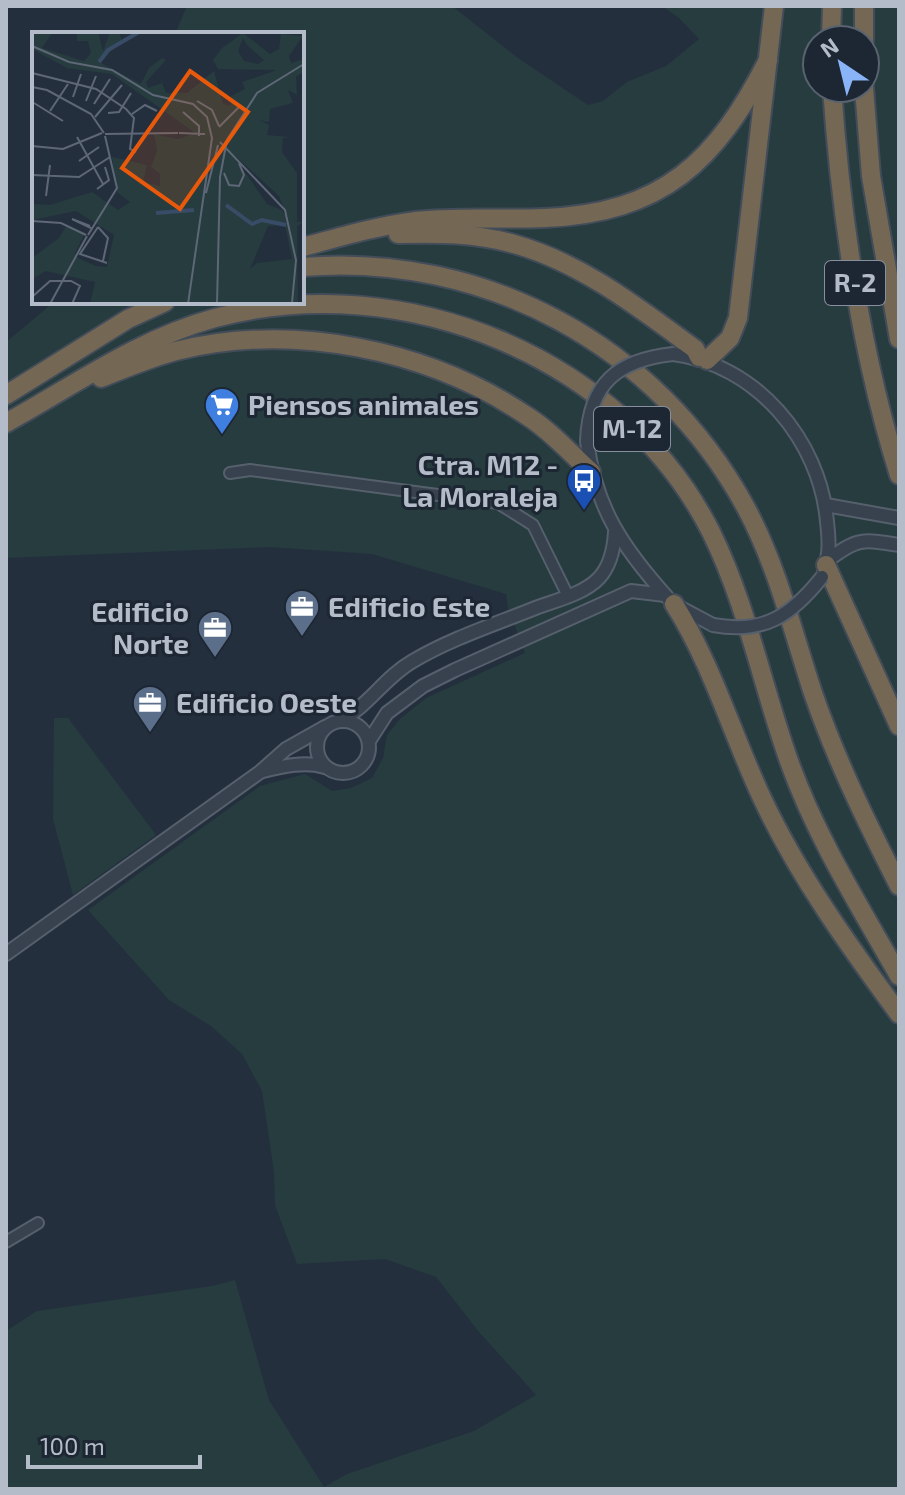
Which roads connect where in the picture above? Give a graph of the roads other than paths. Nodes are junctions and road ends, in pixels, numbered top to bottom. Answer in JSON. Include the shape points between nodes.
{"nodes":[{"id":1,"x":774,"y":6,"type":"edge"},
{"id":2,"x":768,"y":60,"type":"junction"},
{"id":3,"x":833,"y":104,"type":"edge"},
{"id":4,"x":865,"y":104,"type":"edge"},
{"id":5,"x":304,"y":246,"type":"edge"},
{"id":6,"x":304,"y":247,"type":"edge"},
{"id":7,"x":304,"y":267,"type":"edge"},
{"id":8,"x":161,"y":304,"type":"edge"},
{"id":9,"x":899,"y":339,"type":"edge"},
{"id":10,"x":703,"y":359,"type":"junction"},
{"id":11,"x":68,"y":387,"type":"junction"},
{"id":12,"x":6,"y":395,"type":"edge"},
{"id":13,"x":6,"y":423,"type":"edge"},
{"id":14,"x":591,"y":472,"type":"junction"},
{"id":15,"x":230,"y":473,"type":"dead end"},
{"id":16,"x":899,"y":475,"type":"edge"},
{"id":17,"x":826,"y":505,"type":"junction"},
{"id":18,"x":899,"y":518,"type":"edge"},
{"id":19,"x":615,"y":532,"type":"junction"},
{"id":20,"x":899,"y":545,"type":"edge"},
{"id":21,"x":825,"y":568,"type":"junction"},
{"id":22,"x":568,"y":596,"type":"junction"},
{"id":23,"x":670,"y":600,"type":"junction"},
{"id":24,"x":342,"y":720,"type":"junction"},
{"id":25,"x":899,"y":726,"type":"edge"},
{"id":26,"x":325,"y":727,"type":"junction"},
{"id":27,"x":369,"y":741,"type":"junction"},
{"id":28,"x":325,"y":767,"type":"junction"},
{"id":29,"x":260,"y":772,"type":"junction"},
{"id":30,"x":899,"y":886,"type":"edge"},
{"id":31,"x":6,"y":954,"type":"edge"},
{"id":32,"x":899,"y":976,"type":"edge"},
{"id":33,"x":899,"y":1014,"type":"edge"},
{"id":34,"x":38,"y":1223,"type":"dead end"},
{"id":35,"x":6,"y":1242,"type":"edge"}],
"edges":[{"from":1,"to":2,"type":"highway"},
{"from":2,"to":5,"type":"highway","via":[[712,148],[668,184],[633,202],[573,216],[417,221]]},
{"from":2,"to":10,"type":"highway","via":[[738,318],[730,338]]},
{"from":3,"to":16,"type":"highway","number":"R-2","via":[[850,260]]},
{"from":4,"to":9,"type":"highway","number":"R-2","via":[[871,176]]},
{"from":6,"to":10,"type":"highway","via":[[421,233],[514,243],[594,278]]},
{"from":7,"to":30,"type":"highway","number":"M-12","via":[[393,268],[486,288],[578,330],[651,385],[682,417],[724,471],[767,551],[847,782]]},
{"from":8,"to":12,"type":"highway"},
{"from":10,"to":14,"type":"street","bridge":true,"via":[[673,354],[638,361],[603,386],[590,410]]},
{"from":10,"to":17,"type":"street","via":[[738,375],[773,404],[810,458]]},
{"from":11,"to":13,"type":"highway","number":"M-12"},
{"from":11,"to":14,"type":"highway","via":[[92,383],[155,357],[211,345],[284,340],[354,347],[413,361],[500,399],[545,429]]},
{"from":11,"to":32,"type":"highway","number":"M-12","via":[[142,345],[191,326],[234,314],[315,304],[392,308],[473,328],[572,379],[611,408],[665,463],[710,531],[743,612],[804,801]]},
{"from":14,"to":19,"type":"street"},
{"from":15,"to":22,"type":"street","via":[[250,470],[498,503],[533,525]]},
{"from":17,"to":18,"type":"street"},
{"from":17,"to":21,"type":"street","via":[[830,544]]},
{"from":19,"to":22,"type":"street","via":[[598,580]]},
{"from":19,"to":23,"type":"street"},
{"from":20,"to":21,"type":"street","via":[[860,541]]},
{"from":21,"to":23,"type":"street","bridge":true,"via":[[796,606],[761,625],[713,625]]},
{"from":21,"to":25,"type":"highway"},
{"from":22,"to":24,"type":"street","via":[[412,661]]},
{"from":23,"to":27,"type":"street","via":[[631,591],[455,670],[387,713]]},
{"from":23,"to":33,"type":"highway","via":[[704,660],[775,822],[843,938]]},
{"from":24,"to":26,"type":"street"},
{"from":24,"to":27,"type":"street","via":[[359,726]]},
{"from":26,"to":28,"type":"street","via":[[316,748]]},
{"from":26,"to":29,"type":"street","via":[[286,749]]},
{"from":27,"to":28,"type":"street","via":[[367,759],[353,772]]},
{"from":28,"to":29,"type":"street","via":[[290,765]]},
{"from":29,"to":31,"type":"street"},
{"from":34,"to":35,"type":"street"}]}
